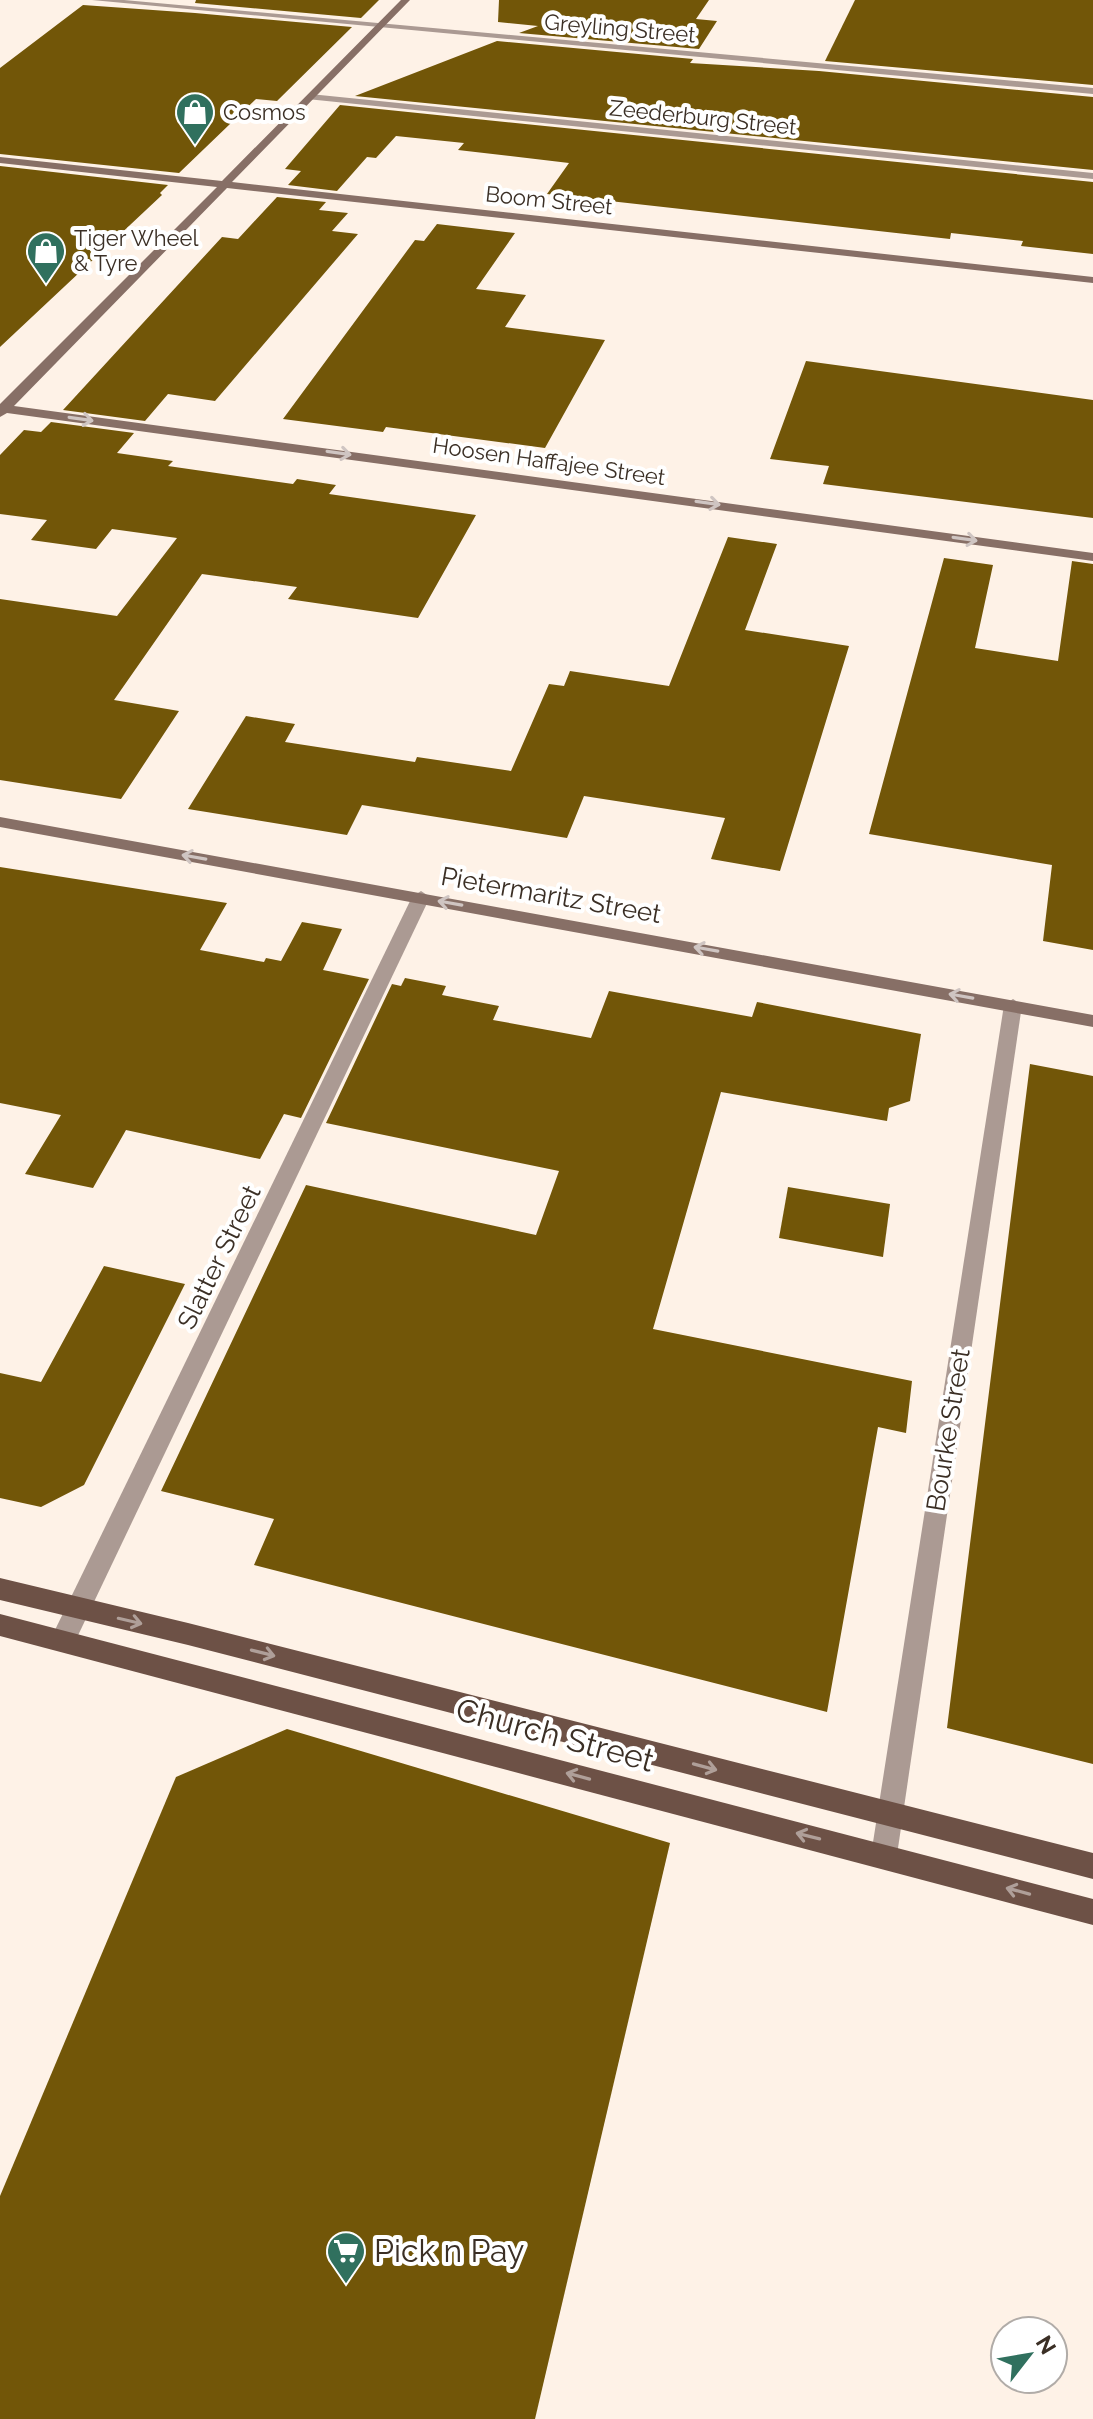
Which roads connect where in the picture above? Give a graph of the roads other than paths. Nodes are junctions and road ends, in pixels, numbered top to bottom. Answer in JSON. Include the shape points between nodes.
{"nodes":[{"id":1,"x":96,"y":0,"type":"edge"},
{"id":2,"x":406,"y":0,"type":"edge"},
{"id":3,"x":383,"y":25,"type":"junction"},
{"id":4,"x":1093,"y":91,"type":"edge"},
{"id":5,"x":310,"y":97,"type":"junction"},
{"id":6,"x":0,"y":160,"type":"edge"},
{"id":7,"x":1093,"y":176,"type":"edge"},
{"id":8,"x":226,"y":184,"type":"junction"},
{"id":9,"x":1093,"y":280,"type":"edge"},
{"id":10,"x":1,"y":410,"type":"edge"},
{"id":11,"x":1093,"y":557,"type":"edge"},
{"id":12,"x":0,"y":822,"type":"edge"},
{"id":13,"x":421,"y":897,"type":"junction"},
{"id":14,"x":1013,"y":1005,"type":"junction"},
{"id":15,"x":1093,"y":1021,"type":"edge"},
{"id":16,"x":0,"y":1589,"type":"edge"},
{"id":17,"x":80,"y":1609,"type":"junction"},
{"id":18,"x":0,"y":1625,"type":"edge"},
{"id":19,"x":63,"y":1640,"type":"junction"},
{"id":20,"x":889,"y":1814,"type":"junction"},
{"id":21,"x":884,"y":1855,"type":"junction"},
{"id":22,"x":1093,"y":1866,"type":"edge"},
{"id":23,"x":1093,"y":1912,"type":"edge"}],
"edges":[{"from":1,"to":3,"type":"street","name":"Greyling Street"},
{"from":2,"to":3,"type":"street"},
{"from":3,"to":4,"type":"street","name":"Greyling Street"},
{"from":3,"to":5,"type":"street"},
{"from":5,"to":7,"type":"street","name":"Zeederburg Street"},
{"from":5,"to":8,"type":"street"},
{"from":6,"to":8,"type":"street","name":"Boom Street"},
{"from":8,"to":9,"type":"street","name":"Boom Street"},
{"from":8,"to":10,"type":"street"},
{"from":10,"to":11,"type":"street","name":"Hoosen Haffajee Street","one_way":true},
{"from":13,"to":12,"type":"street","name":"Pietermaritz Street","one_way":true},
{"from":14,"to":13,"type":"street","name":"Pietermaritz Street","one_way":true},
{"from":13,"to":17,"type":"street","name":"Slatter Street"},
{"from":14,"to":15,"type":"street","name":"Pietermaritz Street"},
{"from":14,"to":20,"type":"street","name":"Bourke Street"},
{"from":16,"to":17,"type":"main road","name":"Church Street"},
{"from":17,"to":19,"type":"street","name":"Slatter Street"},
{"from":17,"to":20,"type":"main road","name":"Church Street","one_way":true},
{"from":18,"to":19,"type":"main road","name":"Church Street"},
{"from":21,"to":19,"type":"main road","name":"Church Street","one_way":true},
{"from":20,"to":21,"type":"street","name":"Bourke Street"},
{"from":20,"to":22,"type":"main road","name":"Church Street"},
{"from":23,"to":21,"type":"main road","name":"Church Street","one_way":true}]}
